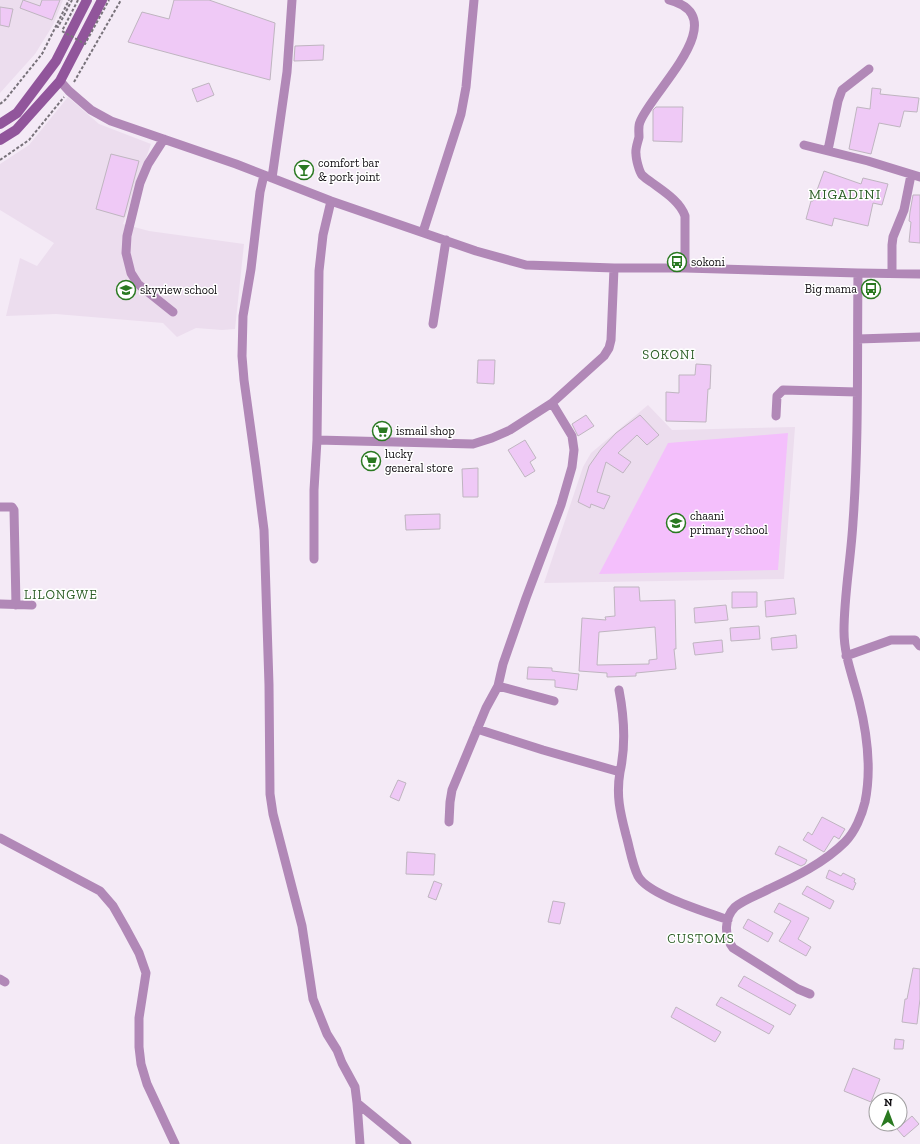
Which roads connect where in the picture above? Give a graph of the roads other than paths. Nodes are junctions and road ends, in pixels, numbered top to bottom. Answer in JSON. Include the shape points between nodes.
{"nodes":[{"id":1,"x":86,"y":0,"type":"edge"},
{"id":2,"x":102,"y":0,"type":"edge"},
{"id":3,"x":292,"y":0,"type":"edge"},
{"id":4,"x":474,"y":0,"type":"edge"},
{"id":5,"x":669,"y":0,"type":"edge"},
{"id":6,"x":869,"y":69,"type":"dead end"},
{"id":7,"x":60,"y":81,"type":"junction"},
{"id":8,"x":0,"y":124,"type":"edge"},
{"id":9,"x":164,"y":139,"type":"junction"},
{"id":10,"x":0,"y":140,"type":"edge"},
{"id":11,"x":804,"y":145,"type":"dead end"},
{"id":12,"x":828,"y":150,"type":"junction"},
{"id":13,"x":268,"y":176,"type":"junction"},
{"id":14,"x":916,"y":176,"type":"edge"},
{"id":15,"x":330,"y":201,"type":"junction"},
{"id":16,"x":422,"y":232,"type":"junction"},
{"id":17,"x":446,"y":240,"type":"junction"},
{"id":18,"x":614,"y":268,"type":"junction"},
{"id":19,"x":685,"y":268,"type":"junction"},
{"id":20,"x":892,"y":273,"type":"junction"},
{"id":21,"x":858,"y":274,"type":"junction"},
{"id":22,"x":920,"y":274,"type":"edge"},
{"id":23,"x":174,"y":312,"type":"dead end"},
{"id":24,"x":433,"y":324,"type":"dead end"},
{"id":25,"x":920,"y":337,"type":"edge"},
{"id":26,"x":858,"y":339,"type":"junction"},
{"id":27,"x":857,"y":392,"type":"junction"},
{"id":28,"x":552,"y":403,"type":"junction"},
{"id":29,"x":776,"y":416,"type":"dead end"},
{"id":30,"x":317,"y":440,"type":"junction"},
{"id":31,"x":0,"y":507,"type":"edge"},
{"id":32,"x":314,"y":559,"type":"dead end"},
{"id":33,"x":0,"y":604,"type":"edge"},
{"id":34,"x":16,"y":605,"type":"junction"},
{"id":35,"x":32,"y":605,"type":"dead end"},
{"id":36,"x":920,"y":646,"type":"edge"},
{"id":37,"x":846,"y":656,"type":"junction"},
{"id":38,"x":498,"y":686,"type":"junction"},
{"id":39,"x":619,"y":690,"type":"dead end"},
{"id":40,"x":554,"y":701,"type":"dead end"},
{"id":41,"x":478,"y":729,"type":"junction"},
{"id":42,"x":620,"y":772,"type":"junction"},
{"id":43,"x":449,"y":822,"type":"dead end"},
{"id":44,"x":0,"y":838,"type":"edge"},
{"id":45,"x":728,"y":920,"type":"junction"},
{"id":46,"x":810,"y":994,"type":"dead end"},
{"id":47,"x":357,"y":1103,"type":"junction"},
{"id":48,"x":175,"y":1144,"type":"edge"},
{"id":49,"x":360,"y":1144,"type":"edge"},
{"id":50,"x":407,"y":1144,"type":"edge"}],
"edges":[{"from":1,"to":8,"type":"main road","via":[[56,61],[17,113]]},
{"from":2,"to":7,"type":"main road"},
{"from":3,"to":13,"type":"street","via":[[288,72]]},
{"from":4,"to":16,"type":"street","via":[[461,114]]},
{"from":5,"to":19,"type":"street","via":[[679,2],[689,10],[695,25],[694,32],[681,63],[647,108],[639,123],[635,154],[641,174],[682,209]]},
{"from":6,"to":12,"type":"street","via":[[842,90]]},
{"from":7,"to":9,"type":"street","via":[[91,110],[111,121]]},
{"from":7,"to":10,"type":"main road","via":[[16,130]]},
{"from":9,"to":13,"type":"street"},
{"from":9,"to":23,"type":"street","via":[[148,164],[140,183],[127,236],[126,253],[138,284]]},
{"from":11,"to":12,"type":"street"},
{"from":12,"to":14,"type":"street"},
{"from":13,"to":15,"type":"street"},
{"from":13,"to":47,"type":"street","via":[[260,192],[243,316],[242,356],[264,530],[270,794],[274,820],[302,926],[313,999],[327,1034],[354,1087]]},
{"from":14,"to":20,"type":"street","via":[[893,237]]},
{"from":15,"to":16,"type":"street"},
{"from":15,"to":30,"type":"street","via":[[319,271]]},
{"from":16,"to":17,"type":"street"},
{"from":17,"to":18,"type":"street","via":[[526,265]]},
{"from":17,"to":24,"type":"street"},
{"from":18,"to":19,"type":"street"},
{"from":18,"to":28,"type":"street","via":[[609,348],[596,364]]},
{"from":19,"to":21,"type":"street"},
{"from":20,"to":21,"type":"street"},
{"from":20,"to":22,"type":"street"},
{"from":21,"to":26,"type":"street"},
{"from":25,"to":26,"type":"street"},
{"from":26,"to":27,"type":"street"},
{"from":27,"to":29,"type":"street","via":[[783,390],[777,396]]},
{"from":27,"to":37,"type":"street","via":[[854,522],[844,632]]},
{"from":28,"to":30,"type":"street","via":[[510,430],[473,444]]},
{"from":28,"to":38,"type":"street","via":[[572,436],[572,467],[561,505],[523,605]]},
{"from":30,"to":32,"type":"street"},
{"from":31,"to":34,"type":"street","via":[[12,507],[14,510]]},
{"from":33,"to":34,"type":"street"},
{"from":34,"to":35,"type":"street"},
{"from":36,"to":37,"type":"street","via":[[915,640],[892,640]]},
{"from":37,"to":45,"type":"street","via":[[868,746],[865,801],[859,821],[846,841],[824,859],[797,876],[745,900],[734,908]]},
{"from":38,"to":40,"type":"street"},
{"from":38,"to":41,"type":"street"},
{"from":39,"to":42,"type":"street","via":[[623,713]]},
{"from":41,"to":42,"type":"street"},
{"from":41,"to":43,"type":"street","via":[[452,790]]},
{"from":42,"to":45,"type":"street","via":[[618,800],[633,864],[639,878],[656,892]]},
{"from":44,"to":48,"type":"street","via":[[100,890],[113,906],[139,953],[146,973],[139,1018],[139,1047],[148,1084]]},
{"from":45,"to":46,"type":"street","via":[[726,929],[729,943],[733,948]]},
{"from":47,"to":49,"type":"street"},
{"from":47,"to":50,"type":"street"}]}
